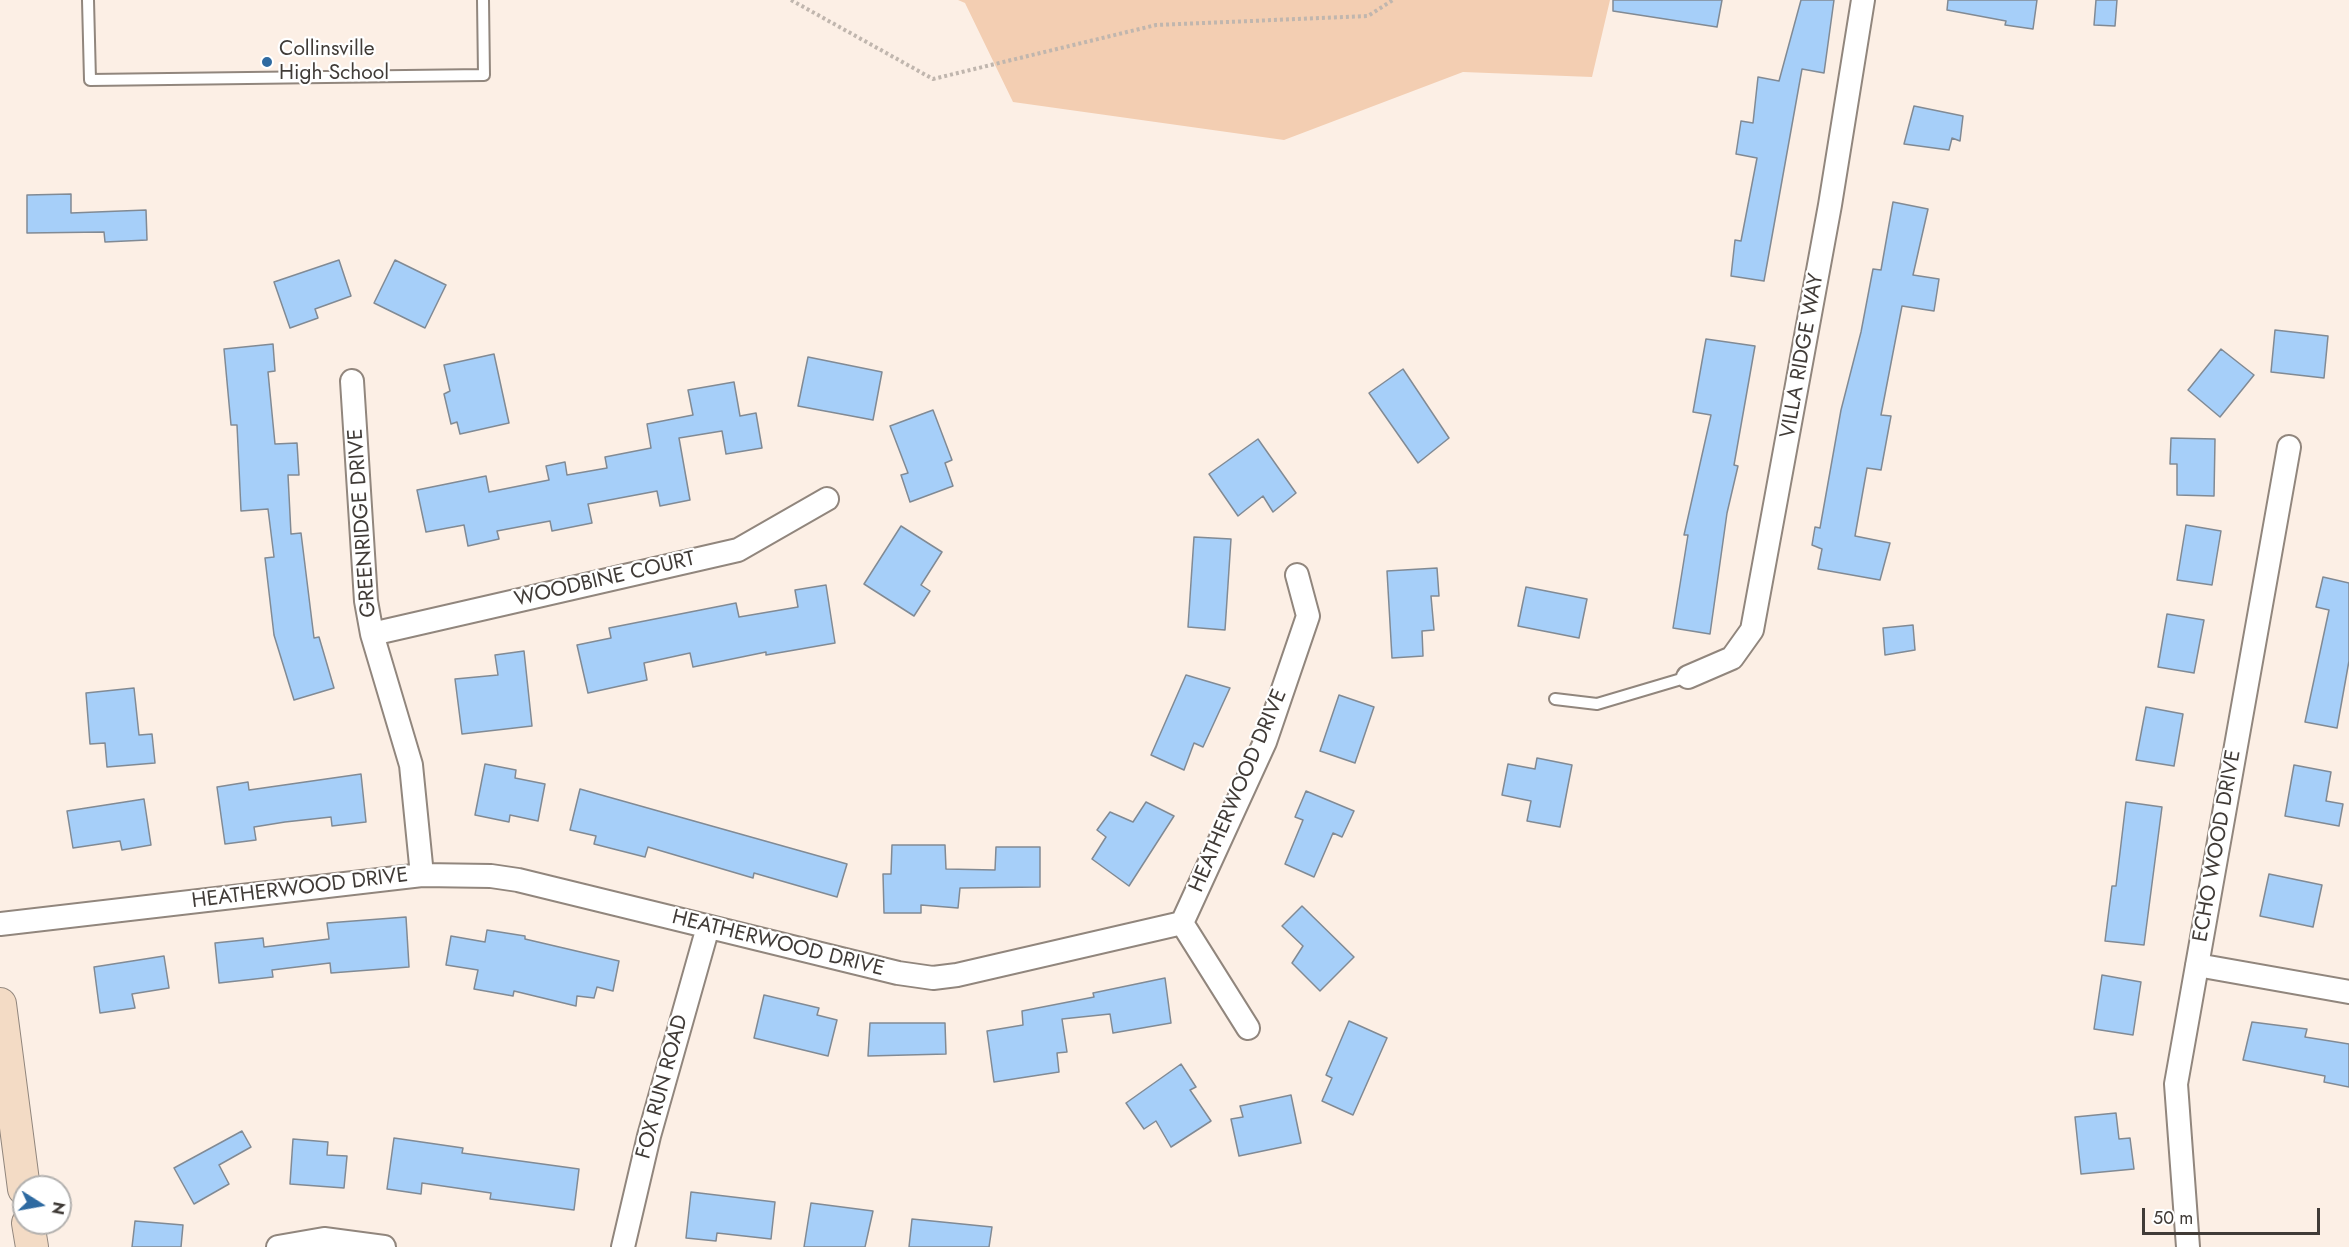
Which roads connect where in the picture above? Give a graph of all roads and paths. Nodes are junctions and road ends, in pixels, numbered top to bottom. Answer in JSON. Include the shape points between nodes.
{"nodes":[{"id":1,"x":88,"y":0,"type":"edge"},
{"id":2,"x":483,"y":0,"type":"edge"},
{"id":3,"x":791,"y":0,"type":"edge"},
{"id":4,"x":1393,"y":0,"type":"edge"},
{"id":5,"x":1863,"y":0,"type":"edge"},
{"id":6,"x":352,"y":381,"type":"dead end"},
{"id":7,"x":2289,"y":447,"type":"dead end"},
{"id":8,"x":827,"y":499,"type":"dead end"},
{"id":9,"x":1297,"y":575,"type":"dead end"},
{"id":10,"x":372,"y":634,"type":"junction"},
{"id":11,"x":1689,"y":677,"type":"joint"},
{"id":12,"x":1555,"y":699,"type":"dead end"},
{"id":13,"x":422,"y":875,"type":"junction"},
{"id":14,"x":1182,"y":922,"type":"junction"},
{"id":15,"x":0,"y":924,"type":"edge"},
{"id":16,"x":708,"y":927,"type":"junction"},
{"id":17,"x":2197,"y":965,"type":"junction"},
{"id":18,"x":2349,"y":992,"type":"edge"},
{"id":19,"x":0,"y":1004,"type":"edge"},
{"id":20,"x":1248,"y":1028,"type":"dead end"},
{"id":21,"x":22,"y":1175,"type":"edge"},
{"id":22,"x":278,"y":1247,"type":"edge"},
{"id":23,"x":384,"y":1247,"type":"edge"},
{"id":24,"x":623,"y":1247,"type":"edge"},
{"id":25,"x":2188,"y":1247,"type":"edge"}],
"edges":[{"from":1,"to":2,"type":"lane","via":[[90,80],[484,75]]},
{"from":3,"to":4,"type":"path","via":[[933,79],[1156,25],[1368,16]]},
{"from":5,"to":11,"type":"street","name":"VILLA RIDGE WAY","via":[[1830,205],[1752,630],[1732,658]]},
{"from":6,"to":10,"type":"street","name":"GREENRIDGE DRIVE","via":[[366,602]]},
{"from":7,"to":17,"type":"street","name":"ECHO WOOD DRIVE"},
{"from":8,"to":10,"type":"street","name":"WOODBINE COURT","via":[[738,550]]},
{"from":9,"to":14,"type":"street","name":"HEATHERWOOD DRIVE","via":[[1308,616],[1265,742]]},
{"from":10,"to":13,"type":"street","name":"GREENRIDGE DRIVE","via":[[411,765]]},
{"from":11,"to":12,"type":"lane","via":[[1597,704]]},
{"from":13,"to":15,"type":"street","name":"HEATHERWOOD DRIVE"},
{"from":13,"to":16,"type":"street","name":"HEATHERWOOD DRIVE","via":[[518,880]]},
{"from":14,"to":16,"type":"street","name":"HEATHERWOOD DRIVE","via":[[933,978]]},
{"from":14,"to":20,"type":"street"},
{"from":16,"to":24,"type":"street","name":"FOX RUN ROAD","via":[[649,1136]]},
{"from":17,"to":18,"type":"street"},
{"from":17,"to":25,"type":"street","name":"ECHO WOOD DRIVE","via":[[2176,1084]]},
{"from":19,"to":21,"type":"street"},
{"from":22,"to":23,"type":"street","via":[[324,1239]]}]}
